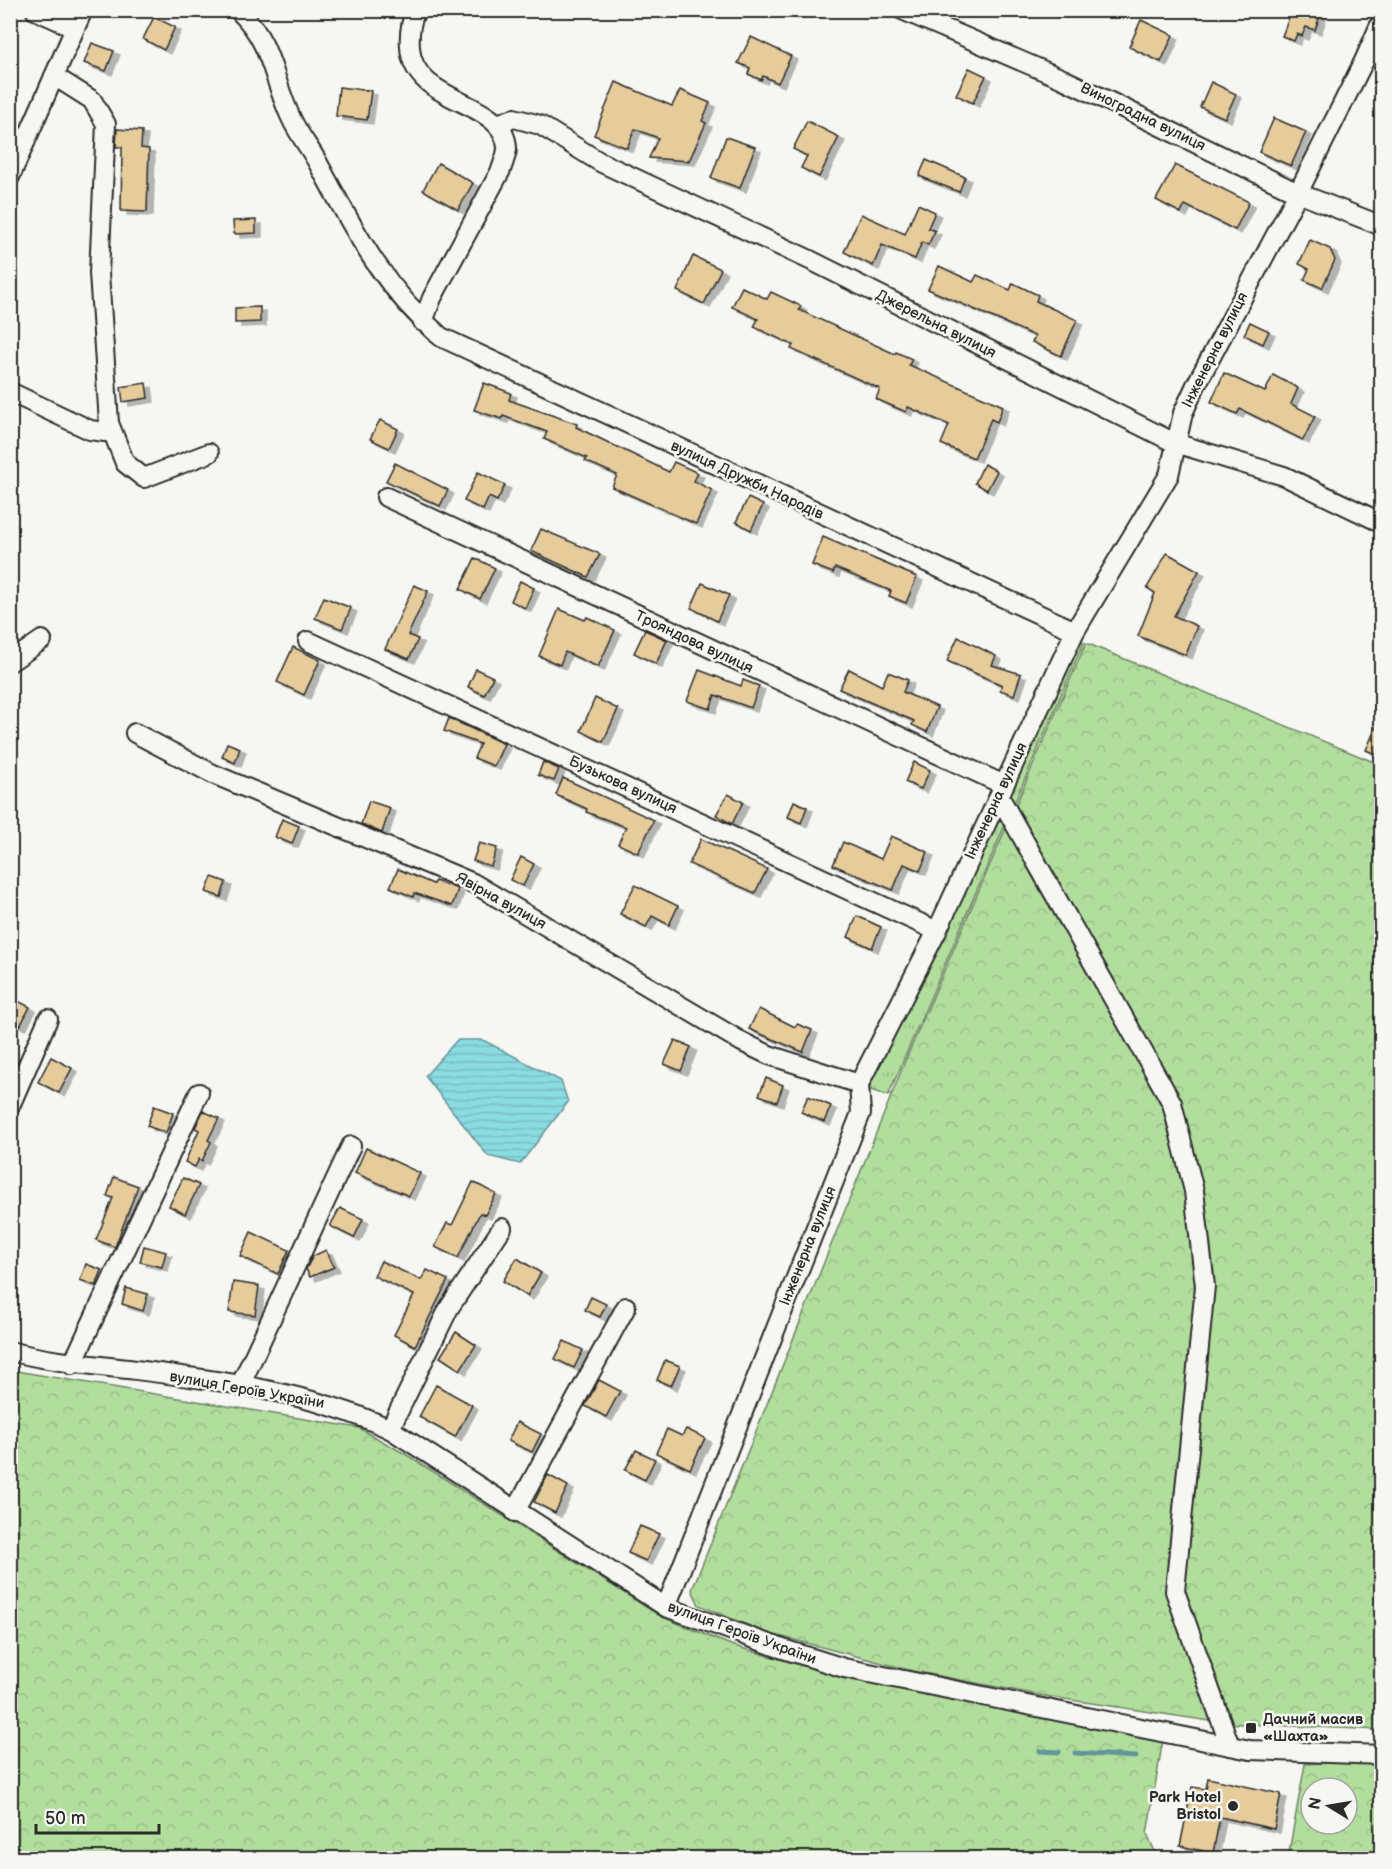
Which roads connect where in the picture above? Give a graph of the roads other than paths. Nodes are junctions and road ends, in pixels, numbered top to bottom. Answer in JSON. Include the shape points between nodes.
{"nodes":[{"id":1,"x":36,"y":10,"type":"edge"},
{"id":2,"x":83,"y":10,"type":"edge"},
{"id":3,"x":238,"y":10,"type":"edge"},
{"id":4,"x":416,"y":10,"type":"edge"},
{"id":5,"x":903,"y":10,"type":"edge"},
{"id":6,"x":1382,"y":20,"type":"edge"},
{"id":7,"x":75,"y":28,"type":"junction"},
{"id":8,"x":54,"y":76,"type":"junction"},
{"id":9,"x":497,"y":124,"type":"junction"},
{"id":10,"x":11,"y":172,"type":"edge"},
{"id":11,"x":1298,"y":193,"type":"junction"},
{"id":12,"x":1382,"y":226,"type":"edge"},
{"id":13,"x":423,"y":321,"type":"junction"},
{"id":14,"x":10,"y":392,"type":"edge"},
{"id":15,"x":109,"y":423,"type":"junction"},
{"id":16,"x":1175,"y":443,"type":"junction"},
{"id":17,"x":209,"y":453,"type":"dead end"},
{"id":18,"x":386,"y":497,"type":"dead end"},
{"id":19,"x":1382,"y":523,"type":"edge"},
{"id":20,"x":1075,"y":631,"type":"junction"},
{"id":21,"x":42,"y":640,"type":"dead end"},
{"id":22,"x":308,"y":641,"type":"dead end"},
{"id":23,"x":10,"y":662,"type":"edge"},
{"id":24,"x":135,"y":733,"type":"dead end"},
{"id":25,"x":1001,"y":791,"type":"junction"},
{"id":26,"x":937,"y":931,"type":"junction"},
{"id":27,"x":48,"y":1019,"type":"dead end"},
{"id":28,"x":860,"y":1084,"type":"junction"},
{"id":29,"x":199,"y":1094,"type":"dead end"},
{"id":30,"x":10,"y":1106,"type":"edge"},
{"id":31,"x":351,"y":1146,"type":"dead end"},
{"id":32,"x":502,"y":1228,"type":"dead end"},
{"id":33,"x":626,"y":1307,"type":"dead end"},
{"id":34,"x":10,"y":1351,"type":"edge"},
{"id":35,"x":72,"y":1365,"type":"junction"},
{"id":36,"x":240,"y":1386,"type":"junction"},
{"id":37,"x":390,"y":1429,"type":"junction"},
{"id":38,"x":515,"y":1512,"type":"junction"},
{"id":39,"x":666,"y":1607,"type":"junction"},
{"id":40,"x":1230,"y":1746,"type":"junction"},
{"id":41,"x":1382,"y":1755,"type":"edge"}],
"edges":[{"from":1,"to":7,"type":"street"},
{"from":2,"to":7,"type":"street"},
{"from":3,"to":13,"type":"street","name":"вулиця Дружби Народів","via":[[267,48],[292,120],[381,275]]},
{"from":4,"to":9,"type":"street","via":[[409,31],[410,50],[420,75]]},
{"from":5,"to":11,"type":"street","name":"Виноградна вулиця","via":[[1064,79]]},
{"from":6,"to":11,"type":"street","name":"Інженерна вулиця"},
{"from":7,"to":8,"type":"street"},
{"from":8,"to":10,"type":"street"},
{"from":8,"to":15,"type":"street","via":[[92,100],[106,124],[99,273]]},
{"from":9,"to":13,"type":"street","via":[[506,136],[507,150],[501,170]]},
{"from":9,"to":16,"type":"street","name":"Джерельна вулиця","via":[[514,118],[540,125],[600,162],[810,260]]},
{"from":11,"to":12,"type":"street","name":"Виноградна вулиця"},
{"from":11,"to":16,"type":"street","name":"Інженерна вулиця","via":[[1196,385]]},
{"from":13,"to":20,"type":"street","name":"вулиця Дружби Народів","via":[[441,337]]},
{"from":14,"to":15,"type":"street","via":[[99,433],[105,432]]},
{"from":15,"to":17,"type":"street","via":[[125,463],[144,478]]},
{"from":16,"to":19,"type":"street","name":"Джерельна вулиця","via":[[1284,476]]},
{"from":16,"to":20,"type":"street","name":"Інженерна вулиця","via":[[1169,475]]},
{"from":18,"to":25,"type":"street","name":"Трояндова вулиця"},
{"from":20,"to":25,"type":"street","name":"Інженерна вулиця"},
{"from":21,"to":23,"type":"street"},
{"from":22,"to":26,"type":"street","name":"Бузькова вулиця"},
{"from":24,"to":28,"type":"street","name":"Явірна вулиця","via":[[213,774],[473,883],[742,1042],[769,1055]]},
{"from":25,"to":26,"type":"street","name":"Інженерна вулиця"},
{"from":25,"to":40,"type":"street","via":[[1172,1103],[1194,1191],[1205,1286],[1174,1591]]},
{"from":26,"to":28,"type":"street","name":"Інженерна вулиця"},
{"from":27,"to":30,"type":"street"},
{"from":28,"to":39,"type":"street","name":"Інженерна вулиця","via":[[861,1113]]},
{"from":29,"to":35,"type":"street"},
{"from":31,"to":36,"type":"street"},
{"from":32,"to":37,"type":"street","via":[[449,1308]]},
{"from":33,"to":38,"type":"street"},
{"from":34,"to":35,"type":"street","name":"вулиця Героїв України"},
{"from":35,"to":36,"type":"street","name":"вулиця Героїв України"},
{"from":36,"to":37,"type":"street","name":"вулиця Героїв України","via":[[319,1401]]},
{"from":37,"to":38,"type":"street","name":"вулиця Героїв України"},
{"from":38,"to":39,"type":"street","name":"вулиця Героїв України"},
{"from":39,"to":40,"type":"street","name":"вулиця Героїв України","via":[[844,1668]]},
{"from":40,"to":41,"type":"street","name":"вулиця Героїв України","via":[[1259,1751]]}]}
